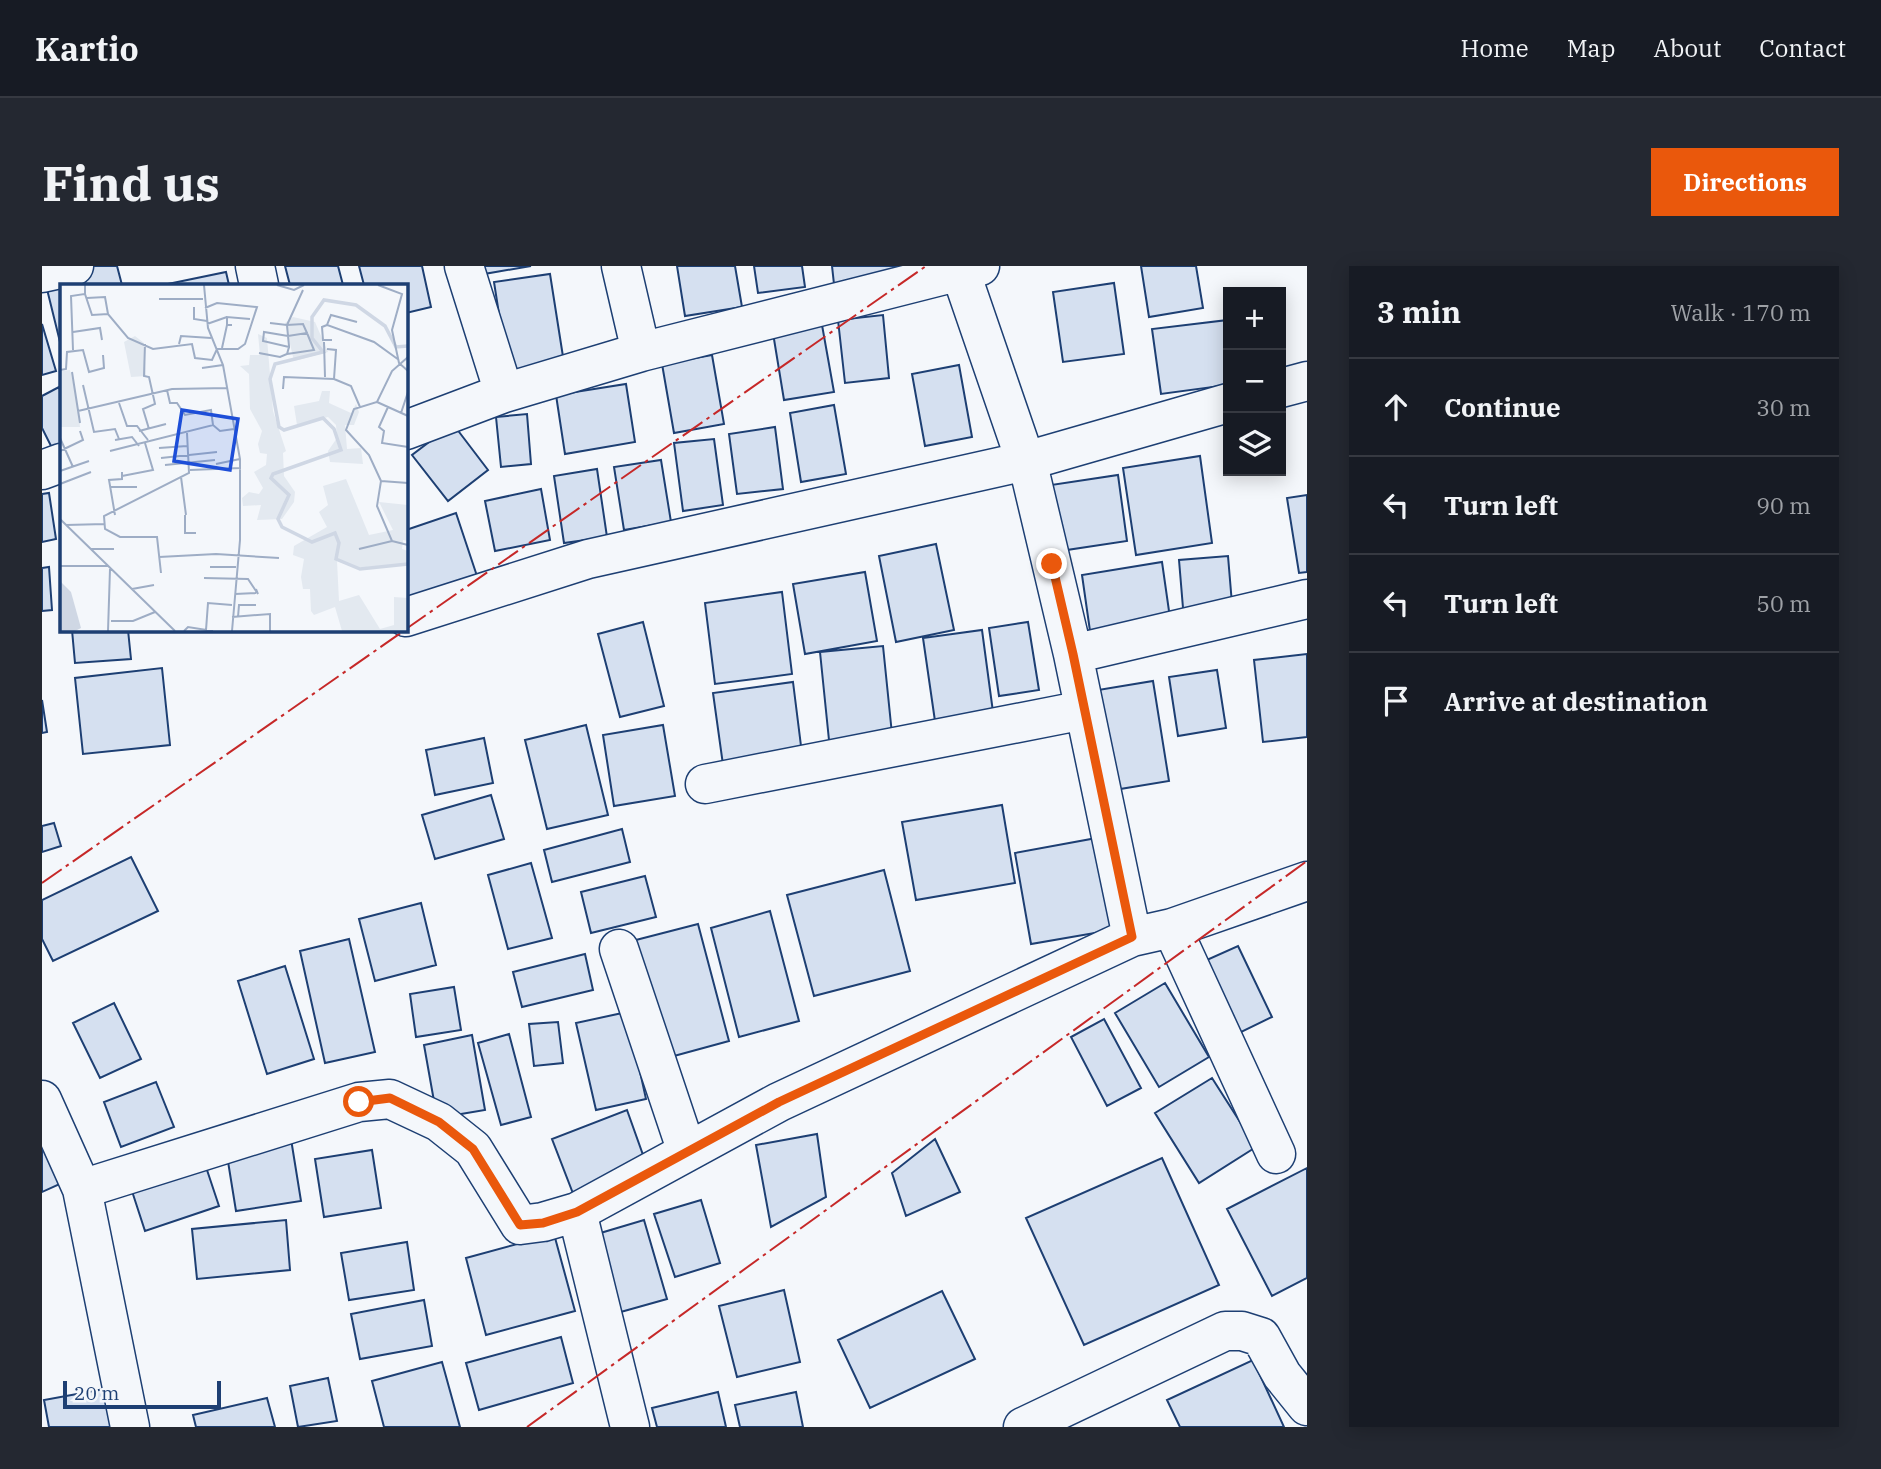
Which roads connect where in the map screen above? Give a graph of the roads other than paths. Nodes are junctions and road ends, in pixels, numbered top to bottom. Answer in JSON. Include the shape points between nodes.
{"nodes":[{"id":1,"x":74,"y":266,"type":"edge"},
{"id":2,"x":255,"y":266,"type":"edge"},
{"id":3,"x":464,"y":266,"type":"edge"},
{"id":4,"x":621,"y":266,"type":"edge"},
{"id":5,"x":968,"y":267,"type":"edge"},
{"id":6,"x":42,"y":274,"type":"edge"},
{"id":7,"x":259,"y":284,"type":"edge"},
{"id":8,"x":641,"y":352,"type":"junction"},
{"id":9,"x":1307,"y":381,"type":"edge"},
{"id":10,"x":1286,"y":387,"type":"edge"},
{"id":11,"x":504,"y":393,"type":"junction"},
{"id":12,"x":1223,"y":404,"type":"edge"},
{"id":13,"x":408,"y":429,"type":"edge"},
{"id":14,"x":1026,"y":461,"type":"junction"},
{"id":15,"x":60,"y":463,"type":"edge"},
{"id":16,"x":42,"y":470,"type":"edge"},
{"id":17,"x":1307,"y":599,"type":"edge"},
{"id":18,"x":408,"y":616,"type":"edge"},
{"id":19,"x":1073,"y":654,"type":"junction"},
{"id":20,"x":1084,"y":710,"type":"junction"},
{"id":21,"x":705,"y":784,"type":"dead end"},
{"id":22,"x":1307,"y":881,"type":"edge"},
{"id":23,"x":1172,"y":928,"type":"junction"},
{"id":24,"x":1132,"y":937,"type":"junction"},
{"id":25,"x":619,"y":950,"type":"dead end"},
{"id":26,"x":42,"y":1100,"type":"edge"},
{"id":27,"x":687,"y":1152,"type":"junction"},
{"id":28,"x":1276,"y":1154,"type":"dead end"},
{"id":29,"x":82,"y":1189,"type":"junction"},
{"id":30,"x":577,"y":1212,"type":"junction"},
{"id":31,"x":1307,"y":1406,"type":"edge"},
{"id":32,"x":130,"y":1427,"type":"edge"},
{"id":33,"x":630,"y":1427,"type":"edge"},
{"id":34,"x":1023,"y":1427,"type":"edge"}],
"edges":[{"from":1,"to":6,"type":"street"},
{"from":2,"to":7,"type":"street"},
{"from":3,"to":11,"type":"street"},
{"from":4,"to":8,"type":"street"},
{"from":5,"to":8,"type":"street"},
{"from":5,"to":14,"type":"street","via":[[965,285]]},
{"from":8,"to":11,"type":"street"},
{"from":9,"to":10,"type":"street"},
{"from":11,"to":13,"type":"street"},
{"from":12,"to":14,"type":"street"},
{"from":14,"to":18,"type":"street","via":[[588,559]]},
{"from":14,"to":19,"type":"street"},
{"from":15,"to":16,"type":"street"},
{"from":17,"to":19,"type":"street"},
{"from":19,"to":20,"type":"street"},
{"from":20,"to":21,"type":"street"},
{"from":20,"to":24,"type":"street"},
{"from":22,"to":23,"type":"street"},
{"from":23,"to":24,"type":"street"},
{"from":23,"to":28,"type":"street"},
{"from":24,"to":27,"type":"street","via":[[779,1102]]},
{"from":25,"to":27,"type":"street"},
{"from":26,"to":29,"type":"street"},
{"from":27,"to":30,"type":"street"},
{"from":29,"to":30,"type":"street","via":[[359,1102],[390,1098],[439,1122],[473,1149],[520,1225]]},
{"from":29,"to":32,"type":"street"},
{"from":30,"to":33,"type":"street"},
{"from":31,"to":34,"type":"street","via":[[1282,1375],[1261,1337],[1225,1331]]}]}
